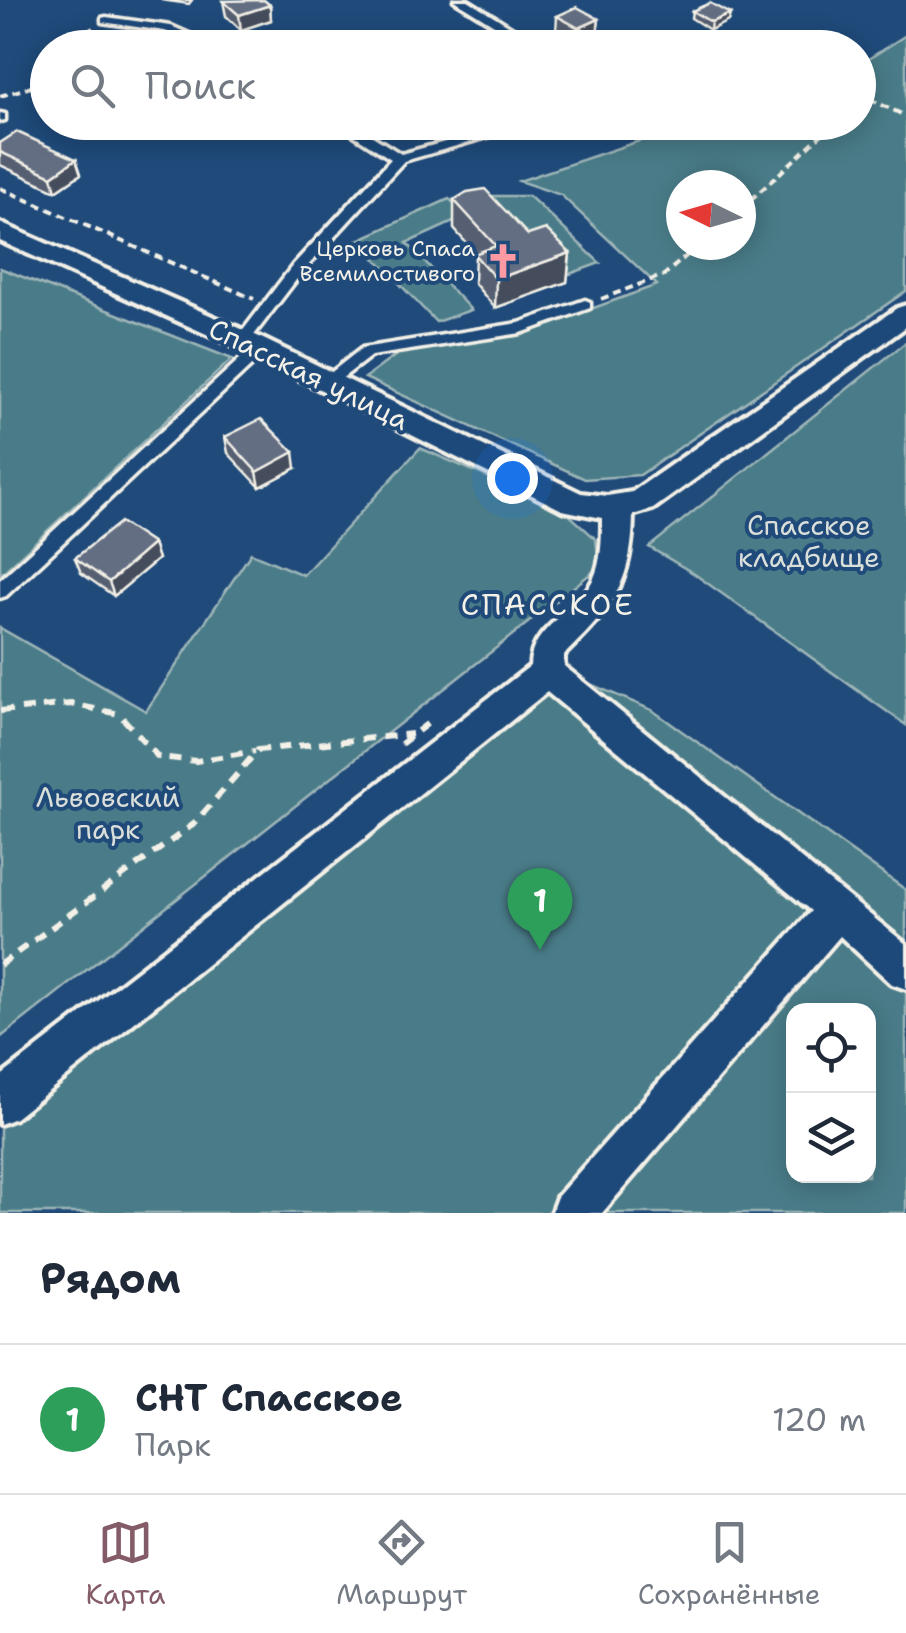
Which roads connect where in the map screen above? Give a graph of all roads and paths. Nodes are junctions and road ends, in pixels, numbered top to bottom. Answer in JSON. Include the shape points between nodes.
{"nodes":[{"id":1,"x":460,"y":0,"type":"edge"},
{"id":2,"x":106,"y":20,"type":"joint"},
{"id":3,"x":90,"y":30,"type":"edge"},
{"id":4,"x":172,"y":30,"type":"edge"},
{"id":5,"x":510,"y":30,"type":"edge"},
{"id":6,"x":30,"y":87,"type":"edge"},
{"id":7,"x":0,"y":96,"type":"edge"},
{"id":8,"x":876,"y":102,"type":"edge"},
{"id":9,"x":906,"y":116,"type":"edge"},
{"id":10,"x":370,"y":140,"type":"edge"},
{"id":11,"x":466,"y":140,"type":"edge"},
{"id":12,"x":815,"y":140,"type":"edge"},
{"id":13,"x":399,"y":158,"type":"junction"},
{"id":14,"x":0,"y":188,"type":"edge"},
{"id":15,"x":756,"y":194,"type":"edge"},
{"id":16,"x":0,"y":231,"type":"edge"},
{"id":17,"x":682,"y":260,"type":"edge"},
{"id":18,"x":584,"y":305,"type":"joint"},
{"id":19,"x":270,"y":306,"type":"junction"},
{"id":20,"x":906,"y":314,"type":"edge"},
{"id":21,"x":251,"y":345,"type":"junction"},
{"id":22,"x":327,"y":382,"type":"junction"},
{"id":23,"x":618,"y":508,"type":"junction"},
{"id":24,"x":0,"y":591,"type":"edge"},
{"id":25,"x":547,"y":672,"type":"junction"},
{"id":26,"x":0,"y":711,"type":"edge"},
{"id":27,"x":414,"y":734,"type":"dead end"},
{"id":28,"x":258,"y":750,"type":"junction"},
{"id":29,"x":838,"y":909,"type":"junction"},
{"id":30,"x":0,"y":965,"type":"edge"},
{"id":31,"x":906,"y":970,"type":"edge"},
{"id":32,"x":0,"y":1103,"type":"edge"},
{"id":33,"x":574,"y":1213,"type":"edge"}],
"edges":[{"from":1,"to":5,"type":"lane"},
{"from":2,"to":3,"type":"path"},
{"from":2,"to":4,"type":"lane"},
{"from":6,"to":7,"type":"path"},
{"from":8,"to":9,"type":"path"},
{"from":10,"to":13,"type":"lane"},
{"from":11,"to":13,"type":"lane"},
{"from":12,"to":15,"type":"path"},
{"from":13,"to":19,"type":"lane"},
{"from":14,"to":19,"type":"path"},
{"from":16,"to":21,"type":"street","name":"Спасская улица"},
{"from":17,"to":18,"type":"path","via":[[664,276]]},
{"from":18,"to":22,"type":"lane","via":[[521,328],[367,352]]},
{"from":19,"to":21,"type":"lane"},
{"from":20,"to":23,"type":"street","via":[[642,501]]},
{"from":21,"to":22,"type":"street","name":"Спасская улица"},
{"from":21,"to":24,"type":"lane"},
{"from":22,"to":23,"type":"street","name":"Спасская улица","via":[[573,502]]},
{"from":23,"to":25,"type":"street","via":[[618,556],[606,594],[547,650]]},
{"from":25,"to":29,"type":"street"},
{"from":25,"to":32,"type":"street"},
{"from":26,"to":28,"type":"path","via":[[71,704],[119,714],[158,757],[196,761]]},
{"from":27,"to":28,"type":"path"},
{"from":28,"to":30,"type":"path","via":[[194,824]]},
{"from":29,"to":31,"type":"street"},
{"from":29,"to":33,"type":"street"}]}
